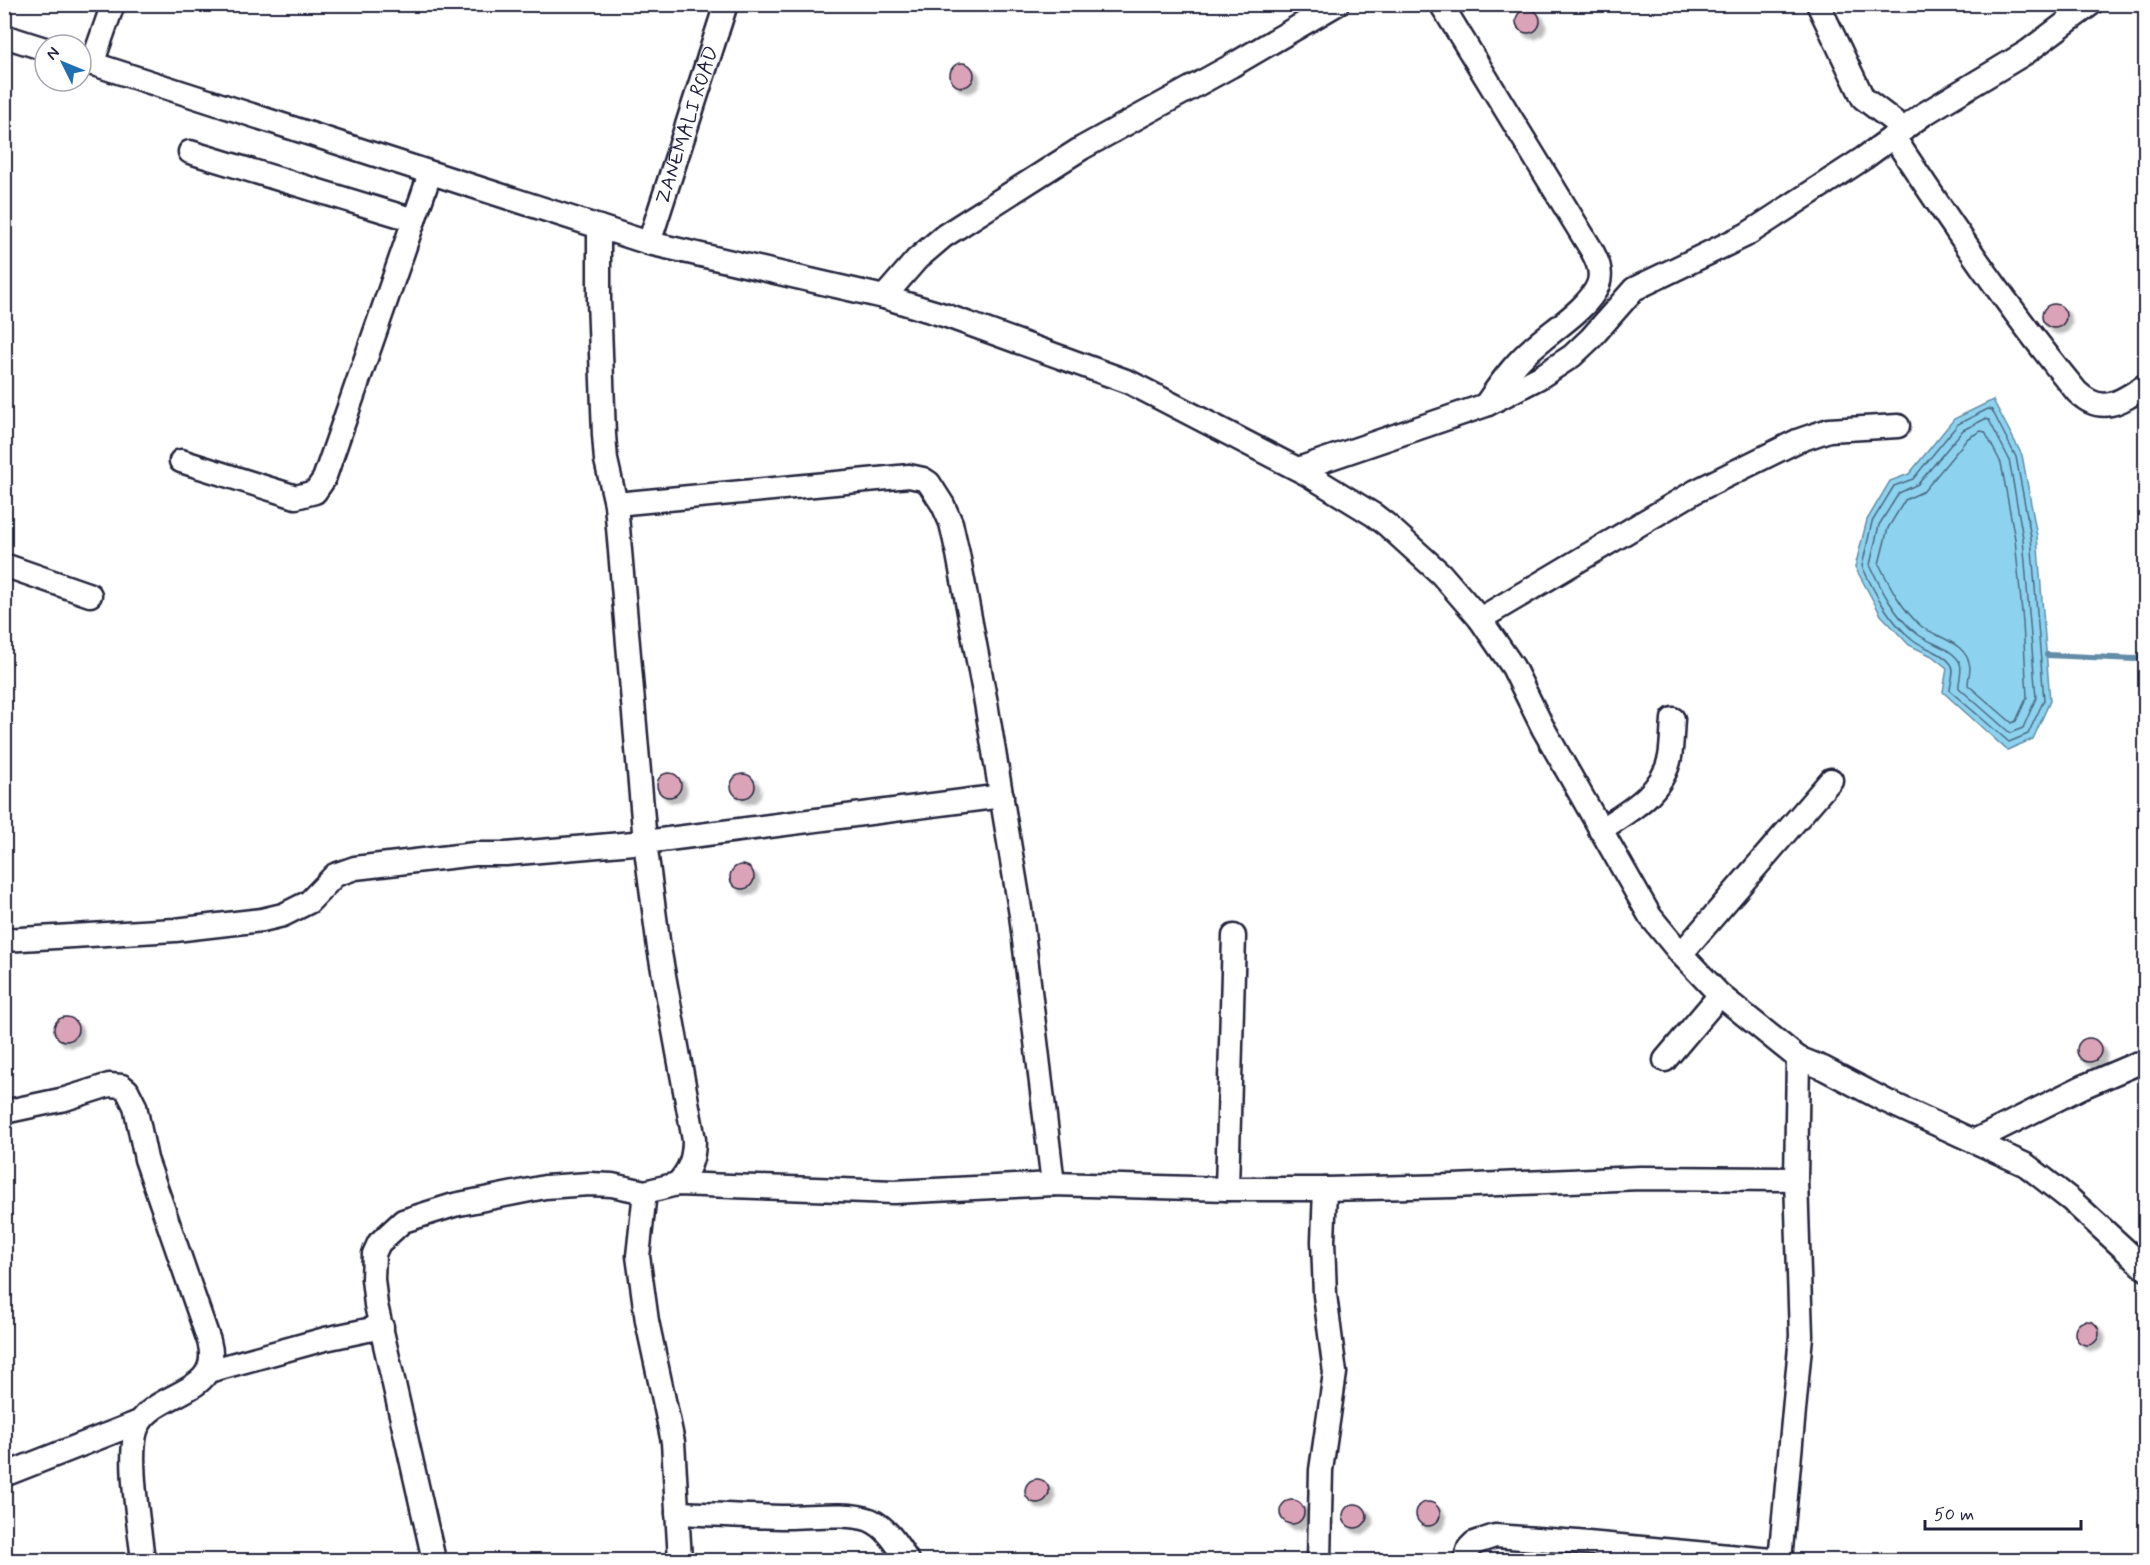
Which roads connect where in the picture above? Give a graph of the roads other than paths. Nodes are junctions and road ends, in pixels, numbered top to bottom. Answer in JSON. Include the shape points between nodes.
{"nodes":[{"id":1,"x":113,"y":4,"type":"edge"},
{"id":2,"x":726,"y":4,"type":"edge"},
{"id":3,"x":1337,"y":4,"type":"edge"},
{"id":4,"x":1441,"y":4,"type":"edge"},
{"id":5,"x":1818,"y":4,"type":"edge"},
{"id":6,"x":2091,"y":4,"type":"edge"},
{"id":7,"x":4,"y":36,"type":"edge"},
{"id":8,"x":33,"y":45,"type":"edge"},
{"id":9,"x":93,"y":49,"type":"edge"},
{"id":10,"x":93,"y":64,"type":"edge"},
{"id":11,"x":1899,"y":133,"type":"junction"},
{"id":12,"x":190,"y":152,"type":"dead end"},
{"id":13,"x":430,"y":174,"type":"junction"},
{"id":14,"x":414,"y":220,"type":"junction"},
{"id":15,"x":599,"y":226,"type":"junction"},
{"id":16,"x":649,"y":243,"type":"junction"},
{"id":17,"x":884,"y":297,"type":"junction"},
{"id":18,"x":2145,"y":385,"type":"edge"},
{"id":19,"x":1486,"y":405,"type":"junction"},
{"id":20,"x":1898,"y":426,"type":"dead end"},
{"id":21,"x":181,"y":461,"type":"dead end"},
{"id":22,"x":1298,"y":469,"type":"junction"},
{"id":23,"x":616,"y":504,"type":"junction"},
{"id":24,"x":4,"y":565,"type":"edge"},
{"id":25,"x":90,"y":595,"type":"dead end"},
{"id":26,"x":1480,"y":619,"type":"junction"},
{"id":27,"x":1673,"y":719,"type":"dead end"},
{"id":28,"x":1831,"y":780,"type":"dead end"},
{"id":29,"x":1002,"y":796,"type":"junction"},
{"id":30,"x":1599,"y":830,"type":"junction"},
{"id":31,"x":645,"y":842,"type":"junction"},
{"id":32,"x":1234,"y":936,"type":"dead end"},
{"id":33,"x":4,"y":940,"type":"edge"},
{"id":34,"x":1681,"y":954,"type":"junction"},
{"id":35,"x":1720,"y":995,"type":"junction"},
{"id":36,"x":1798,"y":1058,"type":"junction"},
{"id":37,"x":1665,"y":1060,"type":"dead end"},
{"id":38,"x":2145,"y":1063,"type":"edge"},
{"id":39,"x":4,"y":1112,"type":"edge"},
{"id":40,"x":1974,"y":1142,"type":"junction"},
{"id":41,"x":1796,"y":1179,"type":"junction"},
{"id":42,"x":677,"y":1184,"type":"junction"},
{"id":43,"x":1053,"y":1184,"type":"junction"},
{"id":44,"x":1227,"y":1189,"type":"junction"},
{"id":45,"x":1325,"y":1189,"type":"junction"},
{"id":46,"x":645,"y":1192,"type":"junction"},
{"id":47,"x":2145,"y":1269,"type":"edge"},
{"id":48,"x":382,"y":1327,"type":"junction"},
{"id":49,"x":209,"y":1371,"type":"junction"},
{"id":50,"x":140,"y":1422,"type":"junction"},
{"id":51,"x":4,"y":1475,"type":"edge"},
{"id":52,"x":677,"y":1513,"type":"junction"},
{"id":53,"x":143,"y":1560,"type":"edge"},
{"id":54,"x":434,"y":1560,"type":"edge"},
{"id":55,"x":680,"y":1560,"type":"edge"},
{"id":56,"x":906,"y":1560,"type":"edge"},
{"id":57,"x":1319,"y":1560,"type":"edge"},
{"id":58,"x":1465,"y":1560,"type":"edge"},
{"id":59,"x":1772,"y":1560,"type":"edge"},
{"id":60,"x":1780,"y":1560,"type":"edge"}],
"edges":[{"from":1,"to":9,"type":"street"},
{"from":2,"to":16,"type":"street","name":"ZANEMALI ROAD"},
{"from":3,"to":17,"type":"street","via":[[1082,148],[954,231],[917,259]]},
{"from":4,"to":19,"type":"street","via":[[1591,249],[1600,274],[1589,299],[1513,366]]},
{"from":5,"to":11,"type":"street","via":[[1863,98]]},
{"from":6,"to":11,"type":"street","via":[[2026,52]]},
{"from":7,"to":8,"type":"street"},
{"from":10,"to":13,"type":"street"},
{"from":11,"to":18,"type":"street","via":[[1972,255],[2077,392],[2095,405],[2108,405]]},
{"from":11,"to":19,"type":"street","via":[[1746,235],[1634,289],[1563,364]]},
{"from":12,"to":14,"type":"street"},
{"from":13,"to":14,"type":"street"},
{"from":13,"to":15,"type":"street"},
{"from":14,"to":21,"type":"street","via":[[324,479],[315,492],[296,497]]},
{"from":15,"to":16,"type":"street"},
{"from":15,"to":23,"type":"street","via":[[601,399],[606,460]]},
{"from":16,"to":17,"type":"street"},
{"from":17,"to":22,"type":"street","via":[[1026,343],[1129,382]]},
{"from":19,"to":22,"type":"street"},
{"from":20,"to":26,"type":"street","via":[[1829,430],[1797,441],[1696,491]]},
{"from":22,"to":26,"type":"street","via":[[1387,525],[1441,574]]},
{"from":23,"to":29,"type":"street","via":[[909,476],[929,483],[951,523]]},
{"from":23,"to":31,"type":"street"},
{"from":24,"to":25,"type":"street"},
{"from":26,"to":30,"type":"street","via":[[1513,667]]},
{"from":27,"to":30,"type":"street","via":[[1670,759],[1658,786],[1634,808]]},
{"from":28,"to":34,"type":"street"},
{"from":29,"to":31,"type":"street"},
{"from":29,"to":43,"type":"street","via":[[1022,915]]},
{"from":30,"to":34,"type":"street","via":[[1650,916]]},
{"from":31,"to":33,"type":"street","via":[[475,854],[356,868],[335,875],[309,902],[283,915],[223,926]]},
{"from":31,"to":42,"type":"street","via":[[659,948],[694,1140],[692,1162]]},
{"from":32,"to":44,"type":"street"},
{"from":34,"to":35,"type":"street"},
{"from":35,"to":36,"type":"street"},
{"from":35,"to":37,"type":"street"},
{"from":36,"to":40,"type":"street"},
{"from":36,"to":41,"type":"street"},
{"from":38,"to":40,"type":"street","via":[[2082,1087]]},
{"from":39,"to":49,"type":"street","via":[[65,1100],[109,1084],[122,1086],[130,1095],[146,1159],[209,1341],[213,1357]]},
{"from":40,"to":47,"type":"street","via":[[2026,1165],[2071,1200]]},
{"from":41,"to":45,"type":"street","via":[[1640,1179]]},
{"from":41,"to":60,"type":"street","via":[[1801,1336]]},
{"from":42,"to":43,"type":"street","via":[[894,1192]]},
{"from":42,"to":46,"type":"street"},
{"from":43,"to":44,"type":"street"},
{"from":44,"to":45,"type":"street"},
{"from":45,"to":57,"type":"street","via":[[1325,1295],[1335,1373],[1321,1470]]},
{"from":46,"to":48,"type":"street","via":[[612,1185],[545,1186],[454,1204],[403,1221],[374,1254],[373,1279]]},
{"from":46,"to":52,"type":"street","via":[[639,1231],[639,1273],[673,1442]]},
{"from":48,"to":49,"type":"street"},
{"from":48,"to":54,"type":"street"},
{"from":49,"to":50,"type":"street","via":[[188,1389],[150,1410]]},
{"from":50,"to":51,"type":"street"},
{"from":50,"to":53,"type":"street","via":[[133,1451]]},
{"from":52,"to":55,"type":"street"},
{"from":52,"to":56,"type":"street","via":[[868,1519],[895,1541]]},
{"from":58,"to":59,"type":"street","via":[[1474,1543],[1495,1536]]}]}
